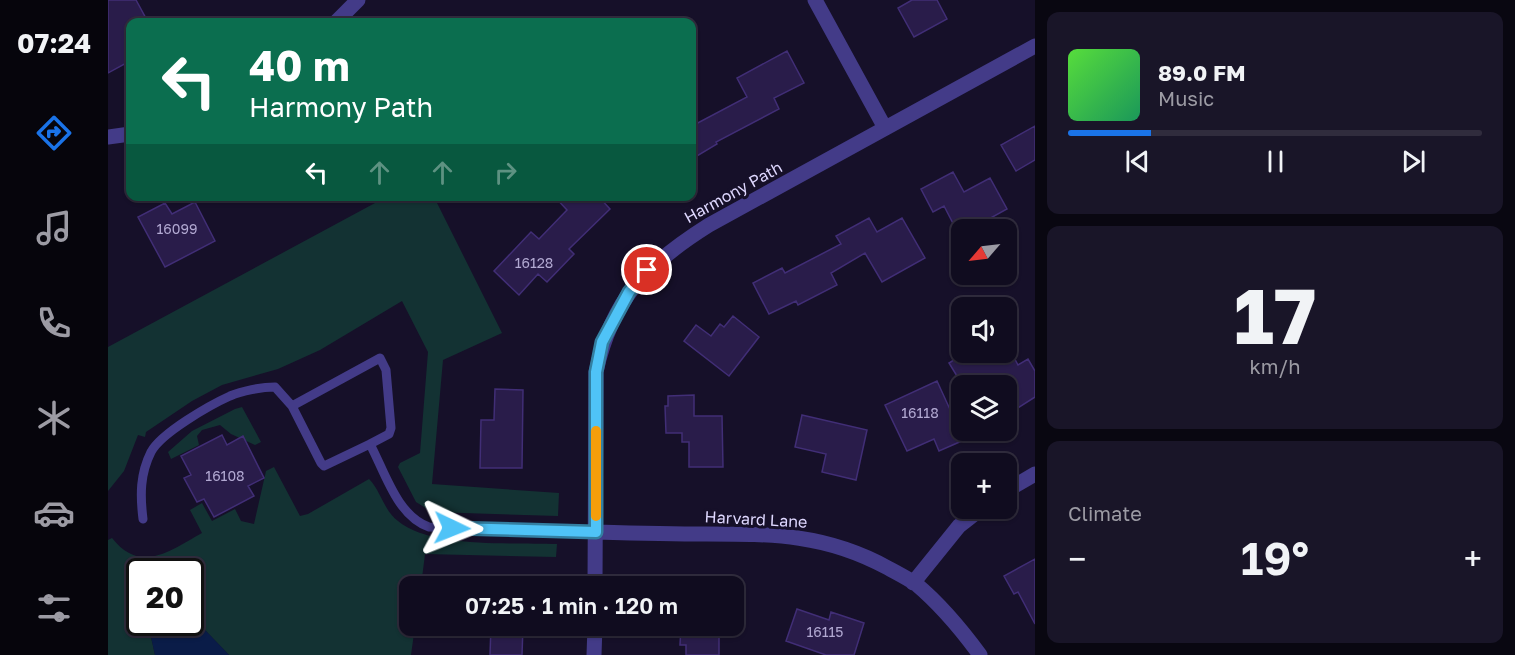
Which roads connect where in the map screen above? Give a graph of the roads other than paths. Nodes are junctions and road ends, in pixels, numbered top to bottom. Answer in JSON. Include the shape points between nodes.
{"nodes":[{"id":1,"x":358,"y":0,"type":"edge"},
{"id":2,"x":815,"y":0,"type":"edge"},
{"id":3,"x":340,"y":18,"type":"edge"},
{"id":4,"x":1035,"y":46,"type":"edge"},
{"id":5,"x":885,"y":128,"type":"junction"},
{"id":6,"x":126,"y":135,"type":"edge"},
{"id":7,"x":108,"y":137,"type":"edge"},
{"id":8,"x":292,"y":406,"type":"junction"},
{"id":9,"x":370,"y":444,"type":"junction"},
{"id":10,"x":1035,"y":474,"type":"edge"},
{"id":11,"x":1017,"y":485,"type":"edge"},
{"id":12,"x":143,"y":519,"type":"dead end"},
{"id":13,"x":968,"y":519,"type":"edge"},
{"id":14,"x":596,"y":532,"type":"junction"},
{"id":15,"x":595,"y":576,"type":"edge"},
{"id":16,"x":914,"y":583,"type":"junction"},
{"id":17,"x":595,"y":636,"type":"edge"},
{"id":18,"x":594,"y":655,"type":"edge"},
{"id":19,"x":980,"y":655,"type":"edge"}],
"edges":[{"from":1,"to":3,"type":"street"},
{"from":2,"to":5,"type":"street"},
{"from":4,"to":5,"type":"street","name":"Harmony Path"},
{"from":5,"to":14,"type":"street","name":"Harmony Path","via":[[675,246],[629,292],[602,342],[596,372]]},
{"from":6,"to":7,"type":"street"},
{"from":8,"to":9,"type":"lane","via":[[324,466]]},
{"from":8,"to":9,"type":"lane","via":[[380,358],[386,370],[391,428],[389,434]]},
{"from":8,"to":12,"type":"lane","via":[[275,387],[268,387],[231,396],[184,422],[152,450],[142,476]]},
{"from":9,"to":14,"type":"lane","via":[[401,506],[410,517],[429,527]]},
{"from":10,"to":11,"type":"street"},
{"from":13,"to":16,"type":"street"},
{"from":14,"to":15,"type":"street","name":"Harmony Path"},
{"from":14,"to":16,"type":"street","name":"Harvard Lane","via":[[798,537],[857,554]]},
{"from":16,"to":19,"type":"street","name":"Harvard Lane","via":[[938,604]]},
{"from":17,"to":18,"type":"street"}]}
